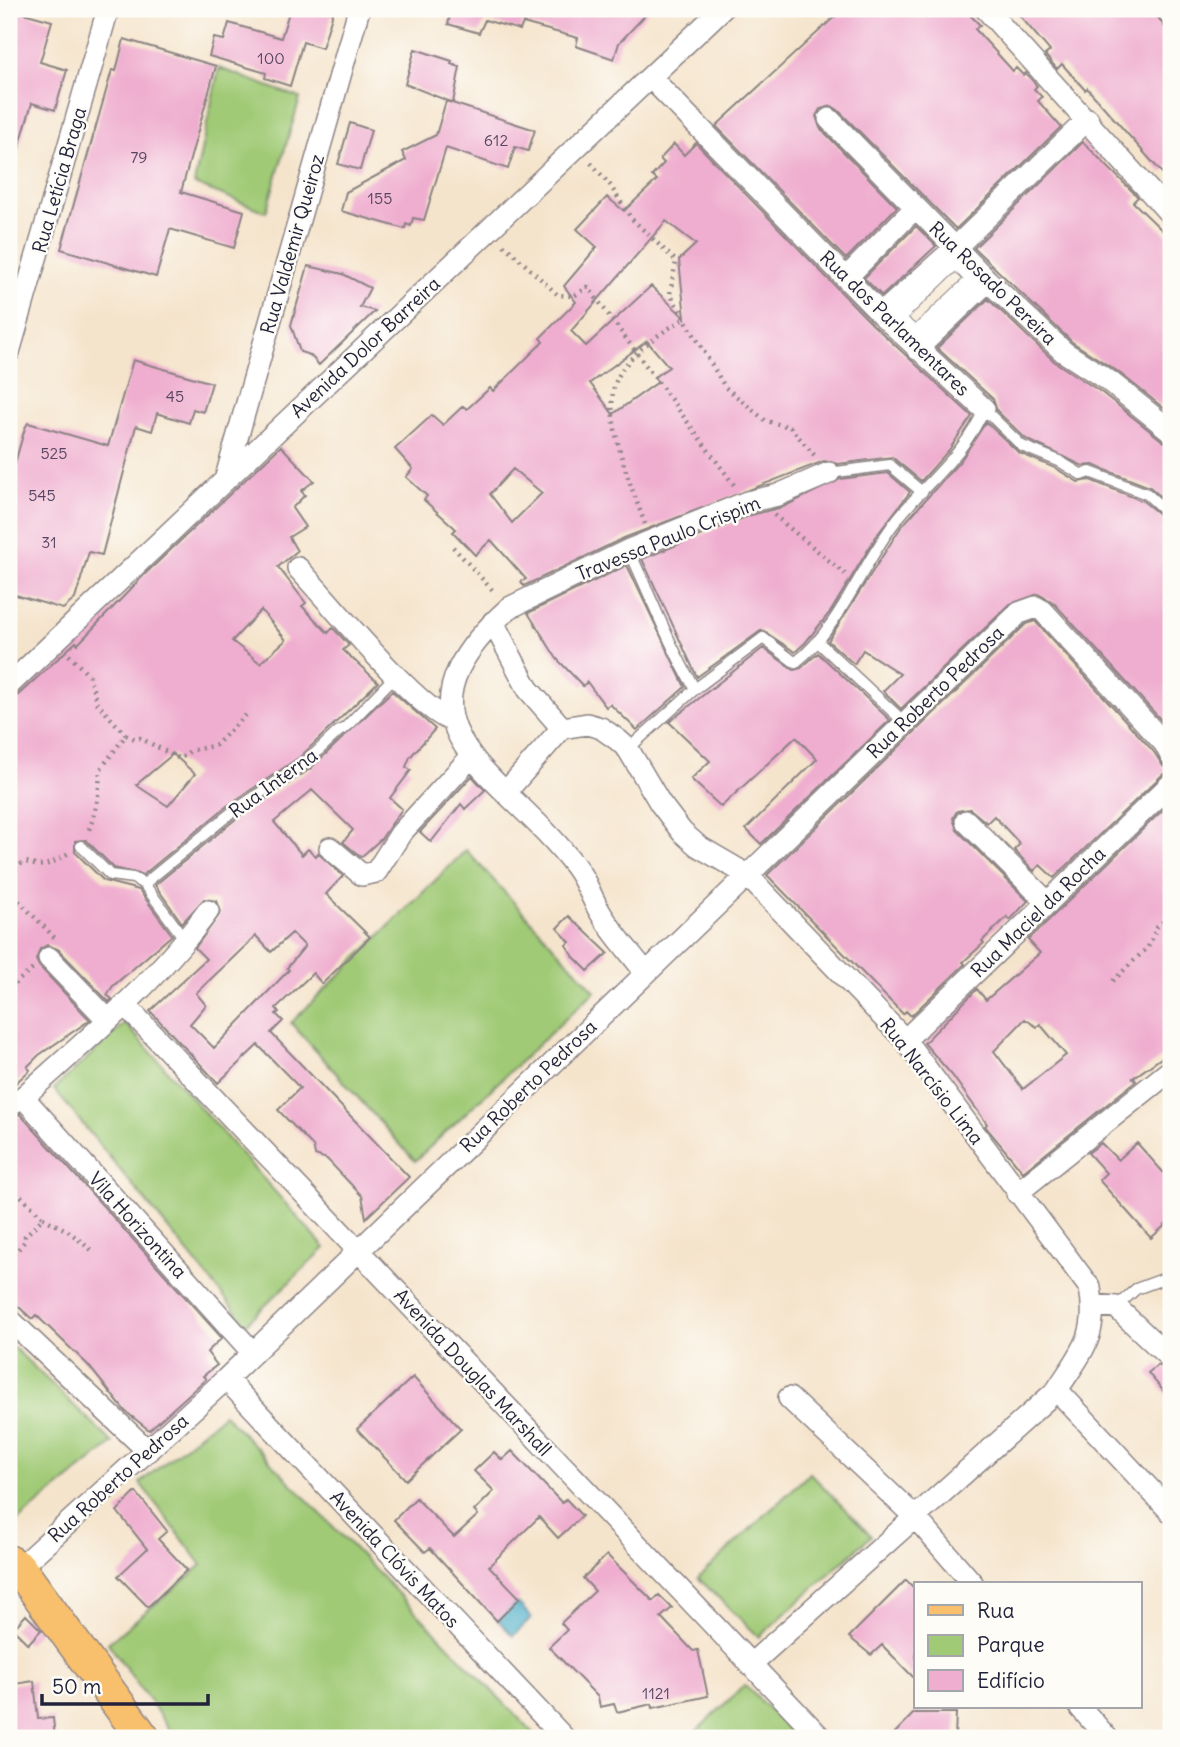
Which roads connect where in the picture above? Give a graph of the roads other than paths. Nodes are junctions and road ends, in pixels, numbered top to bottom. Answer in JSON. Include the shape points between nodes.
{"nodes":[{"id":1,"x":108,"y":9,"type":"edge"},
{"id":2,"x":359,"y":9,"type":"edge"},
{"id":3,"x":722,"y":9,"type":"edge"},
{"id":4,"x":986,"y":9,"type":"edge"},
{"id":5,"x":1160,"y":9,"type":"edge"},
{"id":6,"x":1171,"y":24,"type":"edge"},
{"id":7,"x":651,"y":78,"type":"junction"},
{"id":8,"x":829,"y":119,"type":"dead end"},
{"id":9,"x":1087,"y":119,"type":"junction"},
{"id":10,"x":915,"y":208,"type":"junction"},
{"id":11,"x":1171,"y":215,"type":"edge"},
{"id":12,"x":954,"y":256,"type":"junction"},
{"id":13,"x":847,"y":277,"type":"junction"},
{"id":14,"x":988,"y":281,"type":"junction"},
{"id":15,"x":881,"y":314,"type":"junction"},
{"id":16,"x":917,"y":349,"type":"junction"},
{"id":17,"x":9,"y":352,"type":"edge"},
{"id":18,"x":984,"y":409,"type":"junction"},
{"id":19,"x":1171,"y":431,"type":"edge"},
{"id":20,"x":829,"y":473,"type":"joint"},
{"id":21,"x":225,"y":479,"type":"junction"},
{"id":22,"x":922,"y":492,"type":"junction"},
{"id":23,"x":1171,"y":516,"type":"edge"},
{"id":24,"x":629,"y":550,"type":"junction"},
{"id":25,"x":298,"y":568,"type":"dead end"},
{"id":26,"x":501,"y":615,"type":"junction"},
{"id":27,"x":817,"y":641,"type":"junction"},
{"id":28,"x":396,"y":675,"type":"junction"},
{"id":29,"x":9,"y":685,"type":"edge"},
{"id":30,"x":695,"y":689,"type":"junction"},
{"id":31,"x":451,"y":720,"type":"junction"},
{"id":32,"x":904,"y":722,"type":"junction"},
{"id":33,"x":562,"y":728,"type":"junction"},
{"id":34,"x":628,"y":749,"type":"junction"},
{"id":35,"x":1171,"y":756,"type":"edge"},
{"id":36,"x":471,"y":757,"type":"junction"},
{"id":37,"x":1171,"y":785,"type":"edge"},
{"id":38,"x":505,"y":793,"type":"junction"},
{"id":39,"x":966,"y":821,"type":"dead end"},
{"id":40,"x":82,"y":846,"type":"road end"},
{"id":41,"x":330,"y":848,"type":"dead end"},
{"id":42,"x":746,"y":874,"type":"junction"},
{"id":43,"x":144,"y":884,"type":"junction"},
{"id":44,"x":1048,"y":903,"type":"junction"},
{"id":45,"x":208,"y":911,"type":"dead end"},
{"id":46,"x":186,"y":942,"type":"junction"},
{"id":47,"x":49,"y":958,"type":"dead end"},
{"id":48,"x":645,"y":972,"type":"junction"},
{"id":49,"x":125,"y":1005,"type":"junction"},
{"id":50,"x":108,"y":1020,"type":"junction"},
{"id":51,"x":905,"y":1040,"type":"junction"},
{"id":52,"x":1171,"y":1070,"type":"edge"},
{"id":53,"x":16,"y":1101,"type":"edge"},
{"id":54,"x":1017,"y":1193,"type":"junction"},
{"id":55,"x":359,"y":1252,"type":"junction"},
{"id":56,"x":1171,"y":1276,"type":"edge"},
{"id":57,"x":1093,"y":1305,"type":"junction"},
{"id":58,"x":1116,"y":1307,"type":"junction"},
{"id":59,"x":9,"y":1319,"type":"edge"},
{"id":60,"x":253,"y":1353,"type":"junction"},
{"id":61,"x":1171,"y":1359,"type":"edge"},
{"id":62,"x":226,"y":1379,"type":"junction"},
{"id":63,"x":1057,"y":1390,"type":"junction"},
{"id":64,"x":789,"y":1398,"type":"dead end"},
{"id":65,"x":148,"y":1451,"type":"junction"},
{"id":66,"x":1171,"y":1512,"type":"edge"},
{"id":67,"x":915,"y":1517,"type":"junction"},
{"id":68,"x":14,"y":1565,"type":"edge"},
{"id":69,"x":971,"y":1582,"type":"edge"},
{"id":70,"x":750,"y":1665,"type":"junction"},
{"id":71,"x":1081,"y":1708,"type":"edge"},
{"id":72,"x":143,"y":1738,"type":"edge"},
{"id":73,"x":564,"y":1738,"type":"edge"},
{"id":74,"x":821,"y":1738,"type":"edge"},
{"id":75,"x":1107,"y":1738,"type":"edge"}],
"edges":[{"from":1,"to":17,"type":"street","name":"Rua Letícia Braga"},
{"from":2,"to":21,"type":"street","name":"Rua Valdemir Queiroz"},
{"from":3,"to":7,"type":"street","name":"Avenida Dolor Barreira"},
{"from":4,"to":9,"type":"street"},
{"from":5,"to":6,"type":"lane"},
{"from":7,"to":13,"type":"street","name":"Rua dos Parlamentares"},
{"from":7,"to":21,"type":"street","name":"Avenida Dolor Barreira"},
{"from":8,"to":10,"type":"street","name":"Rua Rosado Pereira"},
{"from":9,"to":11,"type":"street"},
{"from":9,"to":12,"type":"street"},
{"from":10,"to":12,"type":"street","name":"Rua Rosado Pereira"},
{"from":10,"to":13,"type":"street"},
{"from":12,"to":12,"type":"street","via":[[899,315],[912,333],[918,334],[971,284],[972,277]]},
{"from":12,"to":14,"type":"street","name":"Rua Rosado Pereira"},
{"from":12,"to":15,"type":"street"},
{"from":13,"to":15,"type":"street","name":"Rua dos Parlamentares"},
{"from":14,"to":16,"type":"street"},
{"from":14,"to":19,"type":"street","name":"Rua Rosado Pereira","via":[[1064,352]]},
{"from":15,"to":16,"type":"street","name":"Rua dos Parlamentares"},
{"from":16,"to":18,"type":"street","name":"Rua dos Parlamentares"},
{"from":18,"to":22,"type":"lane","via":[[979,423]]},
{"from":18,"to":23,"type":"lane","name":"Rua dos Parlamentares","via":[[1022,446],[1082,475],[1090,472],[1147,494]]},
{"from":20,"to":22,"type":"lane","name":"Travessa Paulo Crispim","via":[[890,465]]},
{"from":20,"to":24,"type":"street","name":"Travessa Paulo Crispim"},
{"from":21,"to":29,"type":"street","name":"Avenida Dolor Barreira"},
{"from":22,"to":27,"type":"lane","via":[[895,522]]},
{"from":24,"to":26,"type":"street","name":"Travessa Paulo Crispim"},
{"from":24,"to":30,"type":"lane","via":[[673,651]]},
{"from":25,"to":28,"type":"street"},
{"from":26,"to":31,"type":"street","via":[[464,660],[452,683]]},
{"from":26,"to":33,"type":"street","via":[[528,689]]},
{"from":27,"to":30,"type":"lane","via":[[796,663],[763,638]]},
{"from":27,"to":32,"type":"lane"},
{"from":28,"to":31,"type":"street"},
{"from":28,"to":43,"type":"lane","name":"Rua Interna","via":[[305,763],[232,812]]},
{"from":30,"to":34,"type":"lane"},
{"from":31,"to":36,"type":"street"},
{"from":32,"to":35,"type":"street","name":"Rua Roberto Pedrosa","via":[[1011,620],[1036,607],[1165,744]]},
{"from":32,"to":42,"type":"street","name":"Rua Roberto Pedrosa"},
{"from":33,"to":34,"type":"street","via":[[587,724],[601,728]]},
{"from":33,"to":38,"type":"street"},
{"from":34,"to":42,"type":"street","name":"Rua Narcísio Lima","via":[[677,826],[698,846]]},
{"from":36,"to":38,"type":"street"},
{"from":36,"to":41,"type":"street","via":[[407,825],[376,872],[362,875]]},
{"from":37,"to":44,"type":"street","name":"Rua Maciel da Rocha"},
{"from":38,"to":48,"type":"street","via":[[575,865],[613,933]]},
{"from":39,"to":44,"type":"street"},
{"from":40,"to":43,"type":"lane","via":[[110,875]]},
{"from":42,"to":48,"type":"street","name":"Rua Roberto Pedrosa"},
{"from":42,"to":51,"type":"street","name":"Rua Narcísio Lima"},
{"from":43,"to":46,"type":"lane"},
{"from":44,"to":51,"type":"street","name":"Rua Maciel da Rocha"},
{"from":45,"to":46,"type":"street"},
{"from":46,"to":49,"type":"street"},
{"from":47,"to":50,"type":"street"},
{"from":48,"to":55,"type":"street","name":"Rua Roberto Pedrosa"},
{"from":49,"to":50,"type":"street"},
{"from":49,"to":55,"type":"street","name":"Avenida Douglas Marshall"},
{"from":50,"to":53,"type":"street"},
{"from":51,"to":54,"type":"street","name":"Rua Narcísio Lima"},
{"from":52,"to":54,"type":"street"},
{"from":53,"to":60,"type":"street","name":"Vila Horizontina"},
{"from":54,"to":57,"type":"street","name":"Rua Narcísio Lima","via":[[1085,1281]]},
{"from":55,"to":60,"type":"street","name":"Rua Roberto Pedrosa"},
{"from":55,"to":70,"type":"street","name":"Avenida Douglas Marshall"},
{"from":56,"to":58,"type":"lane","via":[[1136,1289]]},
{"from":57,"to":58,"type":"street"},
{"from":57,"to":63,"type":"street","via":[[1089,1339]]},
{"from":58,"to":61,"type":"street"},
{"from":59,"to":65,"type":"street"},
{"from":60,"to":62,"type":"street","name":"Rua Roberto Pedrosa"},
{"from":62,"to":65,"type":"street","name":"Rua Roberto Pedrosa"},
{"from":62,"to":73,"type":"street","name":"Avenida Clóvis Matos"},
{"from":63,"to":66,"type":"street"},
{"from":63,"to":67,"type":"street"},
{"from":64,"to":67,"type":"street"},
{"from":65,"to":68,"type":"street","name":"Rua Roberto Pedrosa"},
{"from":67,"to":69,"type":"street"},
{"from":67,"to":70,"type":"street"},
{"from":68,"to":72,"type":"main road"},
{"from":70,"to":74,"type":"street","name":"Avenida Douglas Marshall"},
{"from":71,"to":75,"type":"street"}]}
